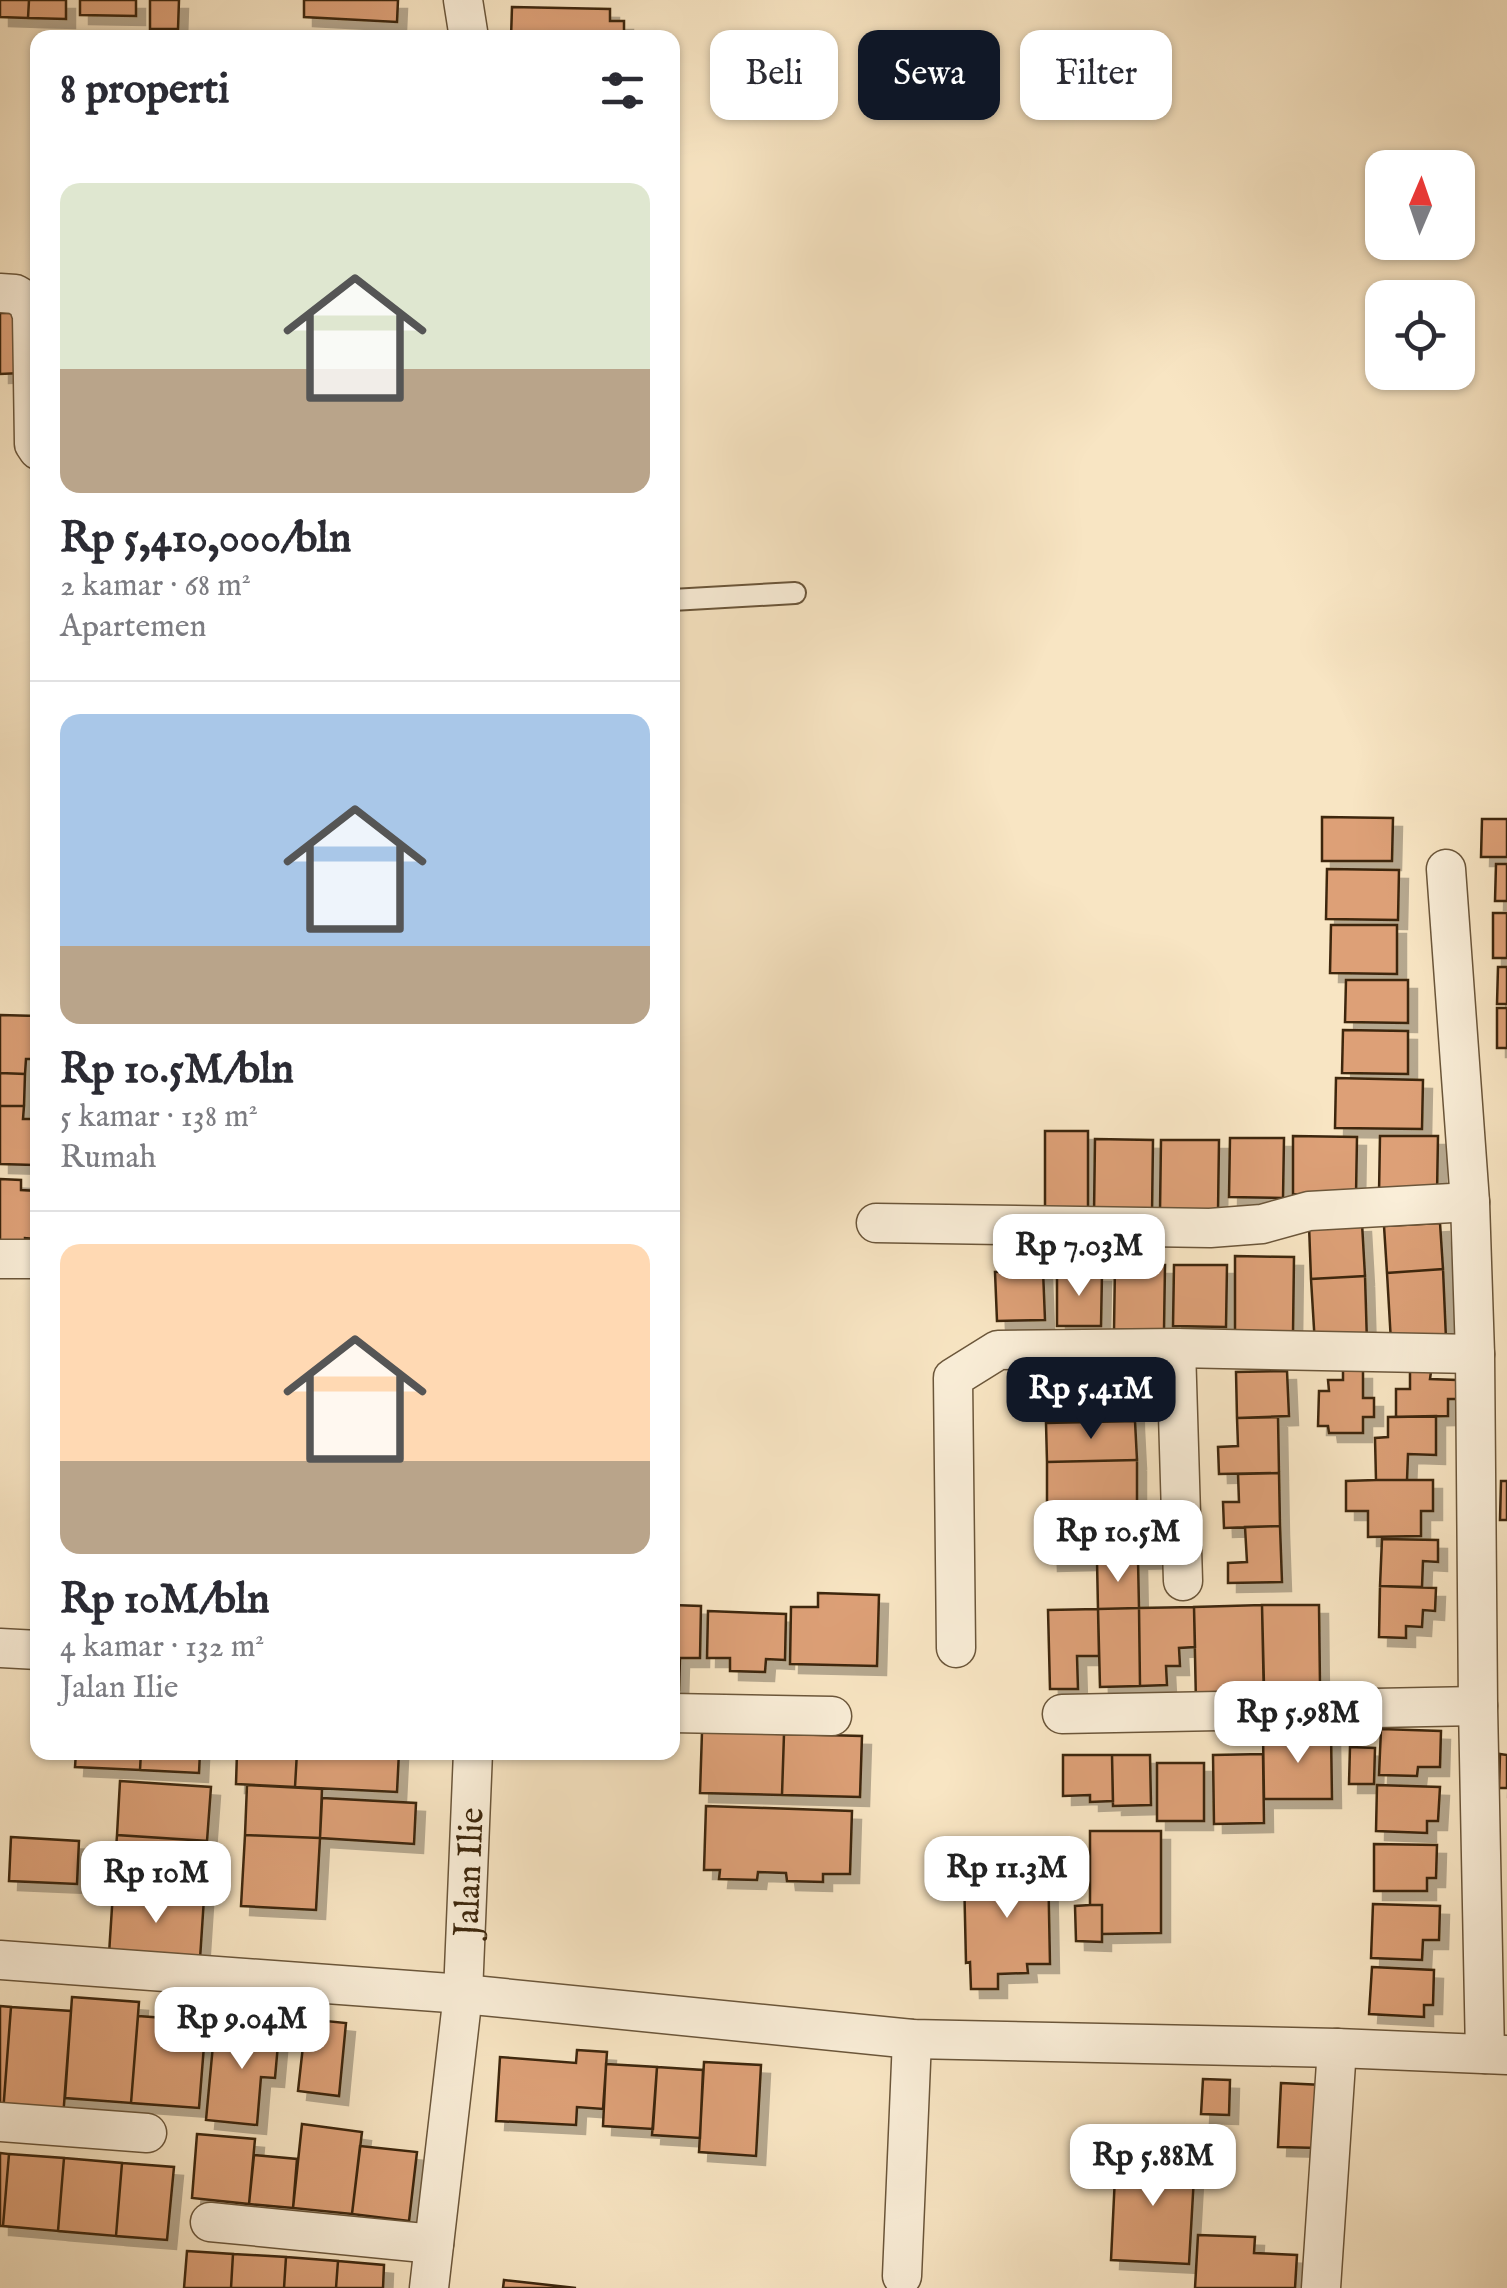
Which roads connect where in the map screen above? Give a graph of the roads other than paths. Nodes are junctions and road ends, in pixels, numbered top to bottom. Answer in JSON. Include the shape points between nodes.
{"nodes":[{"id":1,"x":464,"y":0,"type":"edge"},
{"id":2,"x":467,"y":30,"type":"edge"},
{"id":3,"x":0,"y":293,"type":"edge"},
{"id":4,"x":30,"y":309,"type":"edge"},
{"id":5,"x":795,"y":593,"type":"dead end"},
{"id":6,"x":680,"y":600,"type":"edge"},
{"id":7,"x":1446,"y":869,"type":"dead end"},
{"id":8,"x":1470,"y":1202,"type":"junction"},
{"id":9,"x":876,"y":1223,"type":"dead end"},
{"id":10,"x":30,"y":1258,"type":"edge"},
{"id":11,"x":0,"y":1259,"type":"edge"},
{"id":12,"x":1176,"y":1348,"type":"junction"},
{"id":13,"x":1476,"y":1354,"type":"junction"},
{"id":14,"x":1183,"y":1581,"type":"dead end"},
{"id":15,"x":0,"y":1648,"type":"edge"},
{"id":16,"x":956,"y":1648,"type":"dead end"},
{"id":17,"x":30,"y":1650,"type":"edge"},
{"id":18,"x":1478,"y":1706,"type":"junction"},
{"id":19,"x":680,"y":1713,"type":"edge"},
{"id":20,"x":1062,"y":1714,"type":"dead end"},
{"id":21,"x":832,"y":1716,"type":"dead end"},
{"id":22,"x":473,"y":1760,"type":"edge"},
{"id":23,"x":0,"y":1960,"type":"edge"},
{"id":24,"x":463,"y":1994,"type":"junction"},
{"id":25,"x":912,"y":2039,"type":"junction"},
{"id":26,"x":1337,"y":2048,"type":"junction"},
{"id":27,"x":1496,"y":2054,"type":"edge"},
{"id":28,"x":0,"y":2122,"type":"edge"},
{"id":29,"x":147,"y":2133,"type":"dead end"},
{"id":30,"x":210,"y":2222,"type":"dead end"},
{"id":31,"x":434,"y":2244,"type":"junction"},
{"id":32,"x":902,"y":2276,"type":"dead end"},
{"id":33,"x":429,"y":2288,"type":"edge"},
{"id":34,"x":1322,"y":2288,"type":"edge"}],
"edges":[{"from":1,"to":2,"type":"street"},
{"from":3,"to":4,"type":"street","via":[[15,294]]},
{"from":5,"to":6,"type":"lane"},
{"from":7,"to":8,"type":"street"},
{"from":8,"to":9,"type":"street","via":[[1309,1211],[1210,1228]]},
{"from":8,"to":13,"type":"street"},
{"from":10,"to":11,"type":"street"},
{"from":12,"to":13,"type":"street"},
{"from":12,"to":14,"type":"street"},
{"from":12,"to":16,"type":"street","via":[[998,1350],[953,1378]]},
{"from":13,"to":18,"type":"street"},
{"from":15,"to":17,"type":"street"},
{"from":18,"to":20,"type":"street"},
{"from":18,"to":27,"type":"street"},
{"from":19,"to":21,"type":"street"},
{"from":22,"to":24,"type":"street","name":"Jalan Ilie"},
{"from":23,"to":24,"type":"street"},
{"from":24,"to":25,"type":"street"},
{"from":24,"to":31,"type":"street","name":"Jalan Ilie"},
{"from":25,"to":26,"type":"street"},
{"from":25,"to":32,"type":"street"},
{"from":26,"to":27,"type":"street"},
{"from":26,"to":34,"type":"street"},
{"from":28,"to":29,"type":"street"},
{"from":30,"to":31,"type":"street"},
{"from":31,"to":33,"type":"street","name":"Jalan Ilie"}]}
